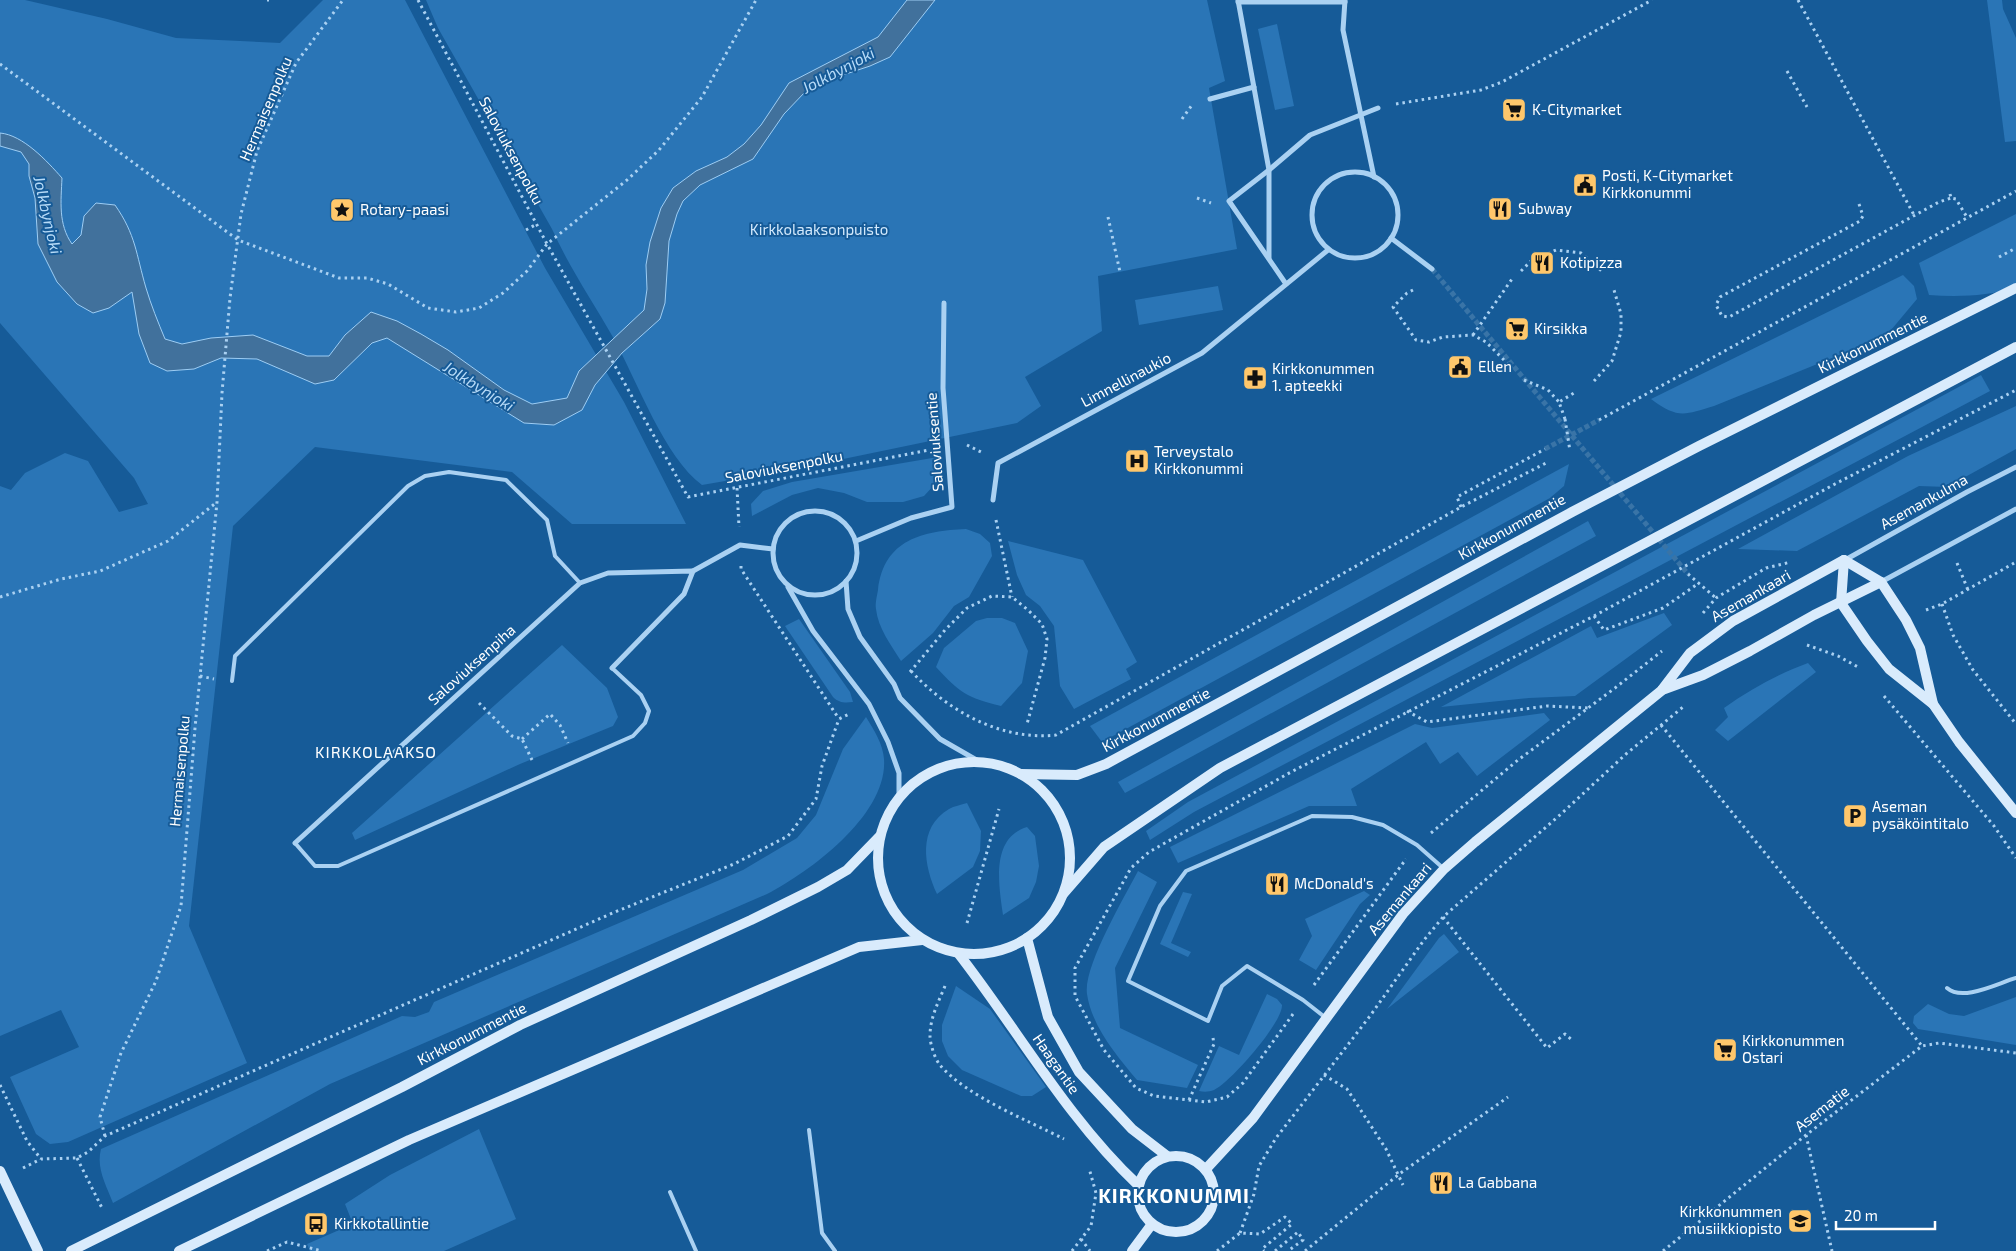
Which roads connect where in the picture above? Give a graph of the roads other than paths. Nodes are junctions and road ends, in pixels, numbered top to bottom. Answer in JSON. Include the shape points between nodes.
{"nodes":[{"id":1,"x":1238,"y":1,"type":"edge"},
{"id":2,"x":1345,"y":1,"type":"edge"},
{"id":3,"x":1254,"y":87,"type":"junction"},
{"id":4,"x":1210,"y":99,"type":"dead end"},
{"id":5,"x":1378,"y":108,"type":"dead end"},
{"id":6,"x":1362,"y":113,"type":"junction"},
{"id":7,"x":1269,"y":170,"type":"junction"},
{"id":8,"x":1374,"y":177,"type":"junction"},
{"id":9,"x":1391,"y":238,"type":"junction"},
{"id":10,"x":1328,"y":250,"type":"junction"},
{"id":11,"x":1268,"y":259,"type":"junction"},
{"id":12,"x":1432,"y":269,"type":"tunnel mouth"},
{"id":13,"x":1286,"y":284,"type":"junction"},
{"id":14,"x":2013,"y":290,"type":"edge"},
{"id":15,"x":944,"y":303,"type":"dead end"},
{"id":16,"x":2016,"y":347,"type":"edge"},
{"id":17,"x":2016,"y":468,"type":"edge"},
{"id":18,"x":992,"y":500,"type":"road end"},
{"id":19,"x":2016,"y":509,"type":"edge"},
{"id":20,"x":856,"y":541,"type":"junction"},
{"id":21,"x":773,"y":549,"type":"junction"},
{"id":22,"x":1844,"y":560,"type":"junction"},
{"id":23,"x":693,"y":571,"type":"junction"},
{"id":24,"x":846,"y":582,"type":"junction"},
{"id":25,"x":1881,"y":582,"type":"junction"},
{"id":26,"x":580,"y":583,"type":"junction"},
{"id":27,"x":786,"y":584,"type":"junction"},
{"id":28,"x":1841,"y":603,"type":"junction"},
{"id":29,"x":612,"y":668,"type":"joint"},
{"id":30,"x":232,"y":681,"type":"dead end"},
{"id":31,"x":1661,"y":691,"type":"junction"},
{"id":32,"x":1932,"y":704,"type":"junction"},
{"id":33,"x":980,"y":762,"type":"junction"},
{"id":34,"x":1021,"y":774,"type":"junction"},
{"id":35,"x":899,"y":797,"type":"junction"},
{"id":36,"x":2016,"y":813,"type":"edge"},
{"id":37,"x":880,"y":836,"type":"junction"},
{"id":38,"x":295,"y":843,"type":"joint"},
{"id":39,"x":1444,"y":869,"type":"junction"},
{"id":40,"x":1064,"y":893,"type":"junction"},
{"id":41,"x":1027,"y":938,"type":"junction"},
{"id":42,"x":922,"y":940,"type":"junction"},
{"id":43,"x":958,"y":953,"type":"junction"},
{"id":44,"x":2016,"y":978,"type":"edge"},
{"id":45,"x":1947,"y":988,"type":"dead end"},
{"id":46,"x":1326,"y":1018,"type":"junction"},
{"id":47,"x":809,"y":1130,"type":"dead end"},
{"id":48,"x":1167,"y":1156,"type":"junction"},
{"id":49,"x":1206,"y":1169,"type":"junction"},
{"id":50,"x":0,"y":1171,"type":"edge"},
{"id":51,"x":1138,"y":1185,"type":"junction"},
{"id":52,"x":670,"y":1192,"type":"dead end"},
{"id":53,"x":1152,"y":1224,"type":"junction"},
{"id":54,"x":38,"y":1251,"type":"edge"},
{"id":55,"x":71,"y":1251,"type":"edge"},
{"id":56,"x":179,"y":1251,"type":"edge"},
{"id":57,"x":696,"y":1251,"type":"edge"},
{"id":58,"x":835,"y":1251,"type":"edge"},
{"id":59,"x":1132,"y":1251,"type":"edge"}],
"edges":[{"from":1,"to":2,"type":"street"},
{"from":1,"to":3,"type":"street"},
{"from":2,"to":6,"type":"street","via":[[1343,30]]},
{"from":3,"to":4,"type":"street"},
{"from":3,"to":7,"type":"street"},
{"from":5,"to":6,"type":"street"},
{"from":6,"to":7,"type":"street","via":[[1310,135]]},
{"from":6,"to":8,"type":"street"},
{"from":7,"to":11,"type":"street"},
{"from":7,"to":11,"type":"street","via":[[1229,201]]},
{"from":8,"to":9,"type":"street","via":[[1388,188],[1396,204],[1398,221]]},
{"from":8,"to":10,"type":"street","via":[[1356,172],[1338,175],[1324,185],[1314,201],[1312,218],[1316,236]]},
{"from":9,"to":10,"type":"street","via":[[1379,251],[1362,258],[1344,258]]},
{"from":9,"to":12,"type":"street"},
{"from":10,"to":13,"type":"street","name":"Limnellinaukio"},
{"from":11,"to":13,"type":"street"},
{"from":13,"to":18,"type":"street","name":"Limnellinaukio","via":[[1202,352],[998,463]]},
{"from":14,"to":34,"type":"main road","name":"Kirkkonummentie","via":[[1572,512],[1106,764],[1077,775]]},
{"from":15,"to":20,"type":"street","name":"Saloviuksentie","via":[[943,388],[952,507],[911,518]]},
{"from":16,"to":40,"type":"main road","via":[[1220,768],[1104,847]]},
{"from":17,"to":22,"type":"street","name":"Asemankulma"},
{"from":19,"to":25,"type":"street"},
{"from":20,"to":21,"type":"street","via":[[838,518],[825,512],[810,511],[784,524]]},
{"from":20,"to":24,"type":"street","via":[[854,569]]},
{"from":21,"to":23,"type":"street","name":"Saloviuksenpiha","via":[[740,545]]},
{"from":21,"to":27,"type":"street","via":[[778,574]]},
{"from":22,"to":25,"type":"main road"},
{"from":22,"to":28,"type":"main road"},
{"from":22,"to":31,"type":"main road","name":"Asemankaari","via":[[1732,621],[1690,653]]},
{"from":23,"to":26,"type":"street","name":"Saloviuksenpiha","via":[[608,573]]},
{"from":23,"to":29,"type":"street","via":[[684,594]]},
{"from":24,"to":27,"type":"street","via":[[824,595],[798,592]]},
{"from":24,"to":33,"type":"street","via":[[848,609],[860,637],[894,684],[900,698],[940,740]]},
{"from":25,"to":28,"type":"main road","name":"Asemankaari"},
{"from":25,"to":32,"type":"main road","via":[[1920,648]]},
{"from":26,"to":30,"type":"lane","via":[[555,556],[547,520],[506,480],[449,472],[425,476],[408,486],[235,656]]},
{"from":26,"to":38,"type":"street","name":"Saloviuksenpiha"},
{"from":27,"to":35,"type":"street","via":[[813,630],[869,704],[888,742],[898,773]]},
{"from":28,"to":31,"type":"main road","name":"Asemankaari","via":[[1703,675]]},
{"from":28,"to":32,"type":"main road","via":[[1889,669]]},
{"from":29,"to":38,"type":"lane","via":[[641,695],[649,711],[645,723],[633,736],[338,866],[316,866]]},
{"from":31,"to":39,"type":"main road","name":"Asemankaari"},
{"from":32,"to":36,"type":"main road"},
{"from":33,"to":34,"type":"main road"},
{"from":33,"to":35,"type":"main road","via":[[958,763],[936,770],[916,781]]},
{"from":34,"to":40,"type":"main road","via":[[1042,791],[1058,813],[1065,830],[1070,866]]},
{"from":35,"to":37,"type":"main road"},
{"from":37,"to":42,"type":"main road","via":[[878,866],[885,895],[900,920]]},
{"from":37,"to":55,"type":"main road","name":"Kirkkonummentie","via":[[847,870],[818,887],[520,1025]]},
{"from":39,"to":46,"type":"main road","name":"Asemankaari","via":[[1403,914]]},
{"from":39,"to":46,"type":"lane","via":[[1417,845],[1383,825],[1352,817],[1312,816],[1186,871],[1160,906],[1128,980],[1208,1021],[1222,986],[1247,966]]},
{"from":40,"to":41,"type":"main road","via":[[1048,919]]},
{"from":41,"to":43,"type":"main road","via":[[993,952]]},
{"from":41,"to":48,"type":"main road","name":"Haagantie","via":[[1048,1017],[1079,1072],[1132,1130]]},
{"from":42,"to":43,"type":"main road"},
{"from":42,"to":56,"type":"main road","via":[[859,947],[409,1140]]},
{"from":43,"to":51,"type":"main road","name":"Haagantie","via":[[1057,1092],[1113,1161]]},
{"from":44,"to":45,"type":"lane","via":[[1966,994],[1953,993]]},
{"from":46,"to":49,"type":"main road","name":"Asemankaari","via":[[1253,1118]]},
{"from":47,"to":58,"type":"lane","via":[[822,1233]]},
{"from":48,"to":49,"type":"main road","via":[[1188,1157]]},
{"from":48,"to":51,"type":"main road","via":[[1149,1166]]},
{"from":49,"to":53,"type":"main road","via":[[1215,1192],[1208,1216],[1188,1231],[1175,1233]]},
{"from":50,"to":54,"type":"main road"},
{"from":51,"to":53,"type":"main road","via":[[1139,1207]]},
{"from":52,"to":57,"type":"lane"},
{"from":53,"to":59,"type":"main road"}]}
